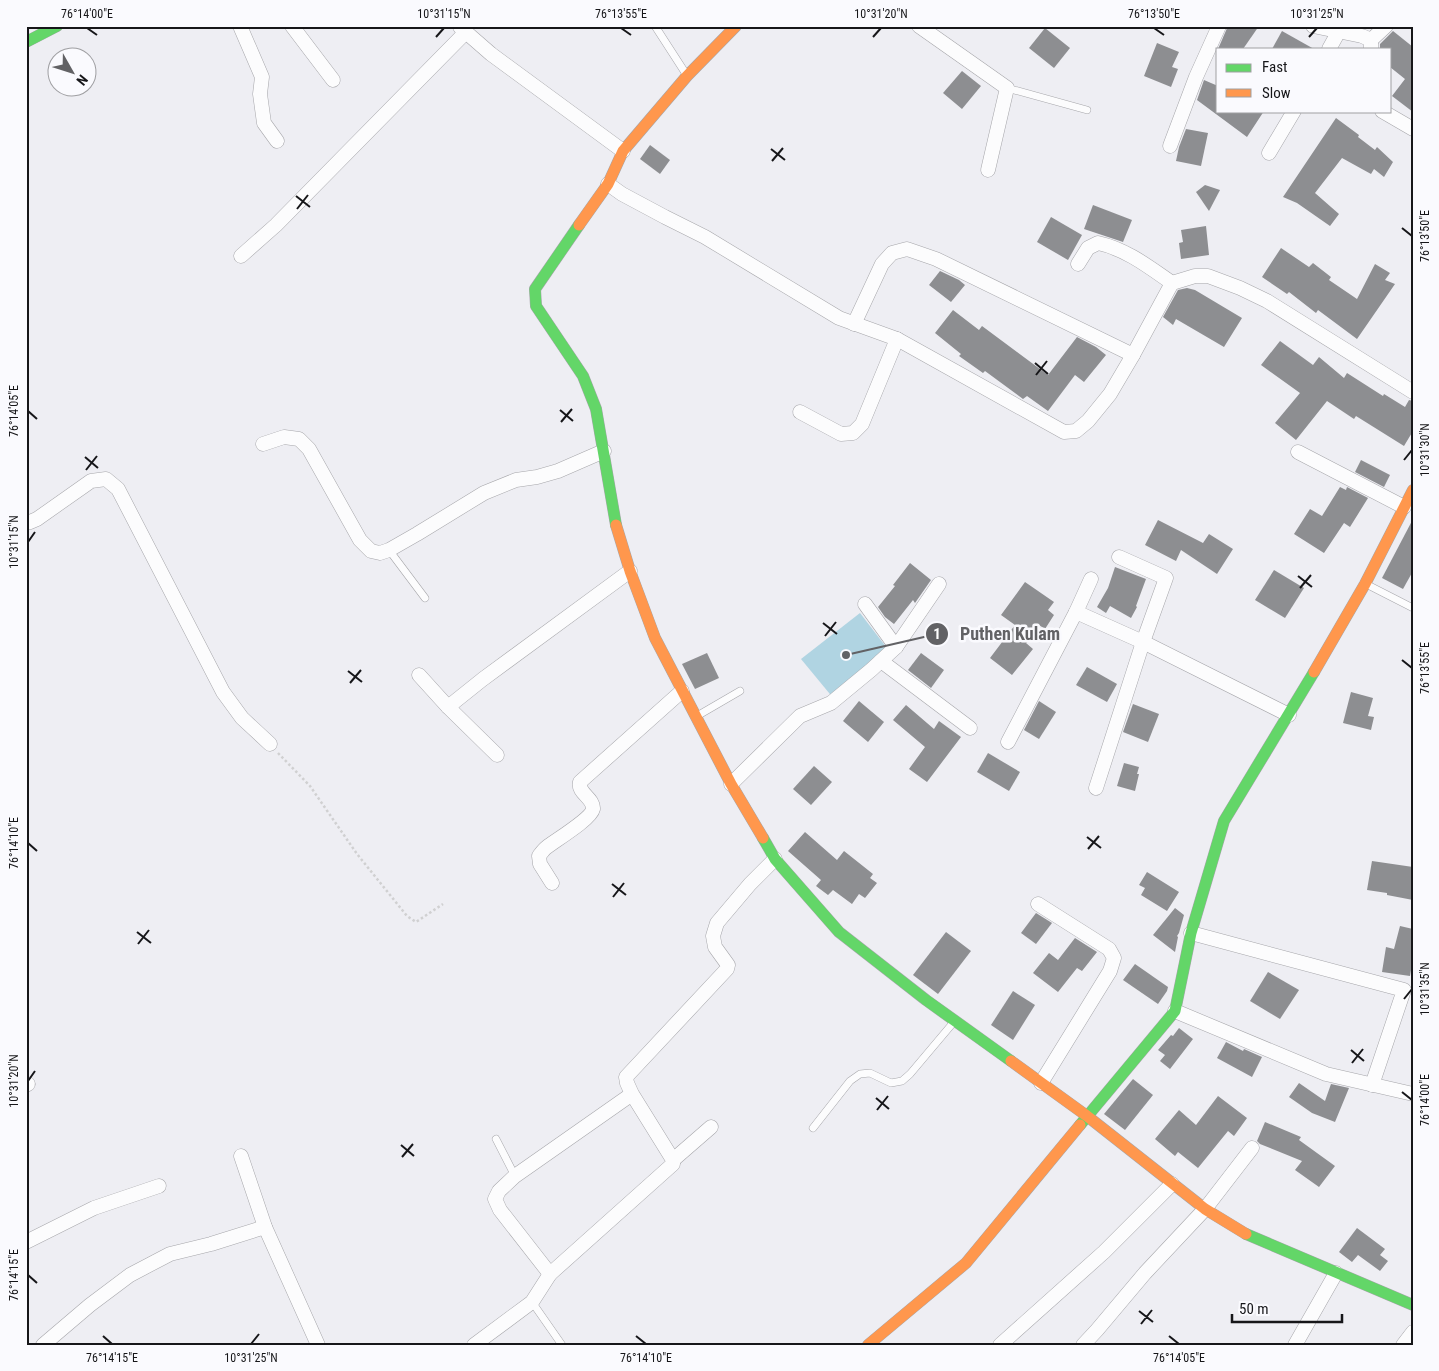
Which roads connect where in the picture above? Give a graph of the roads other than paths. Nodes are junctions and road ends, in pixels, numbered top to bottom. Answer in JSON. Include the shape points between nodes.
{"nodes":[{"id":1,"x":57,"y":26,"type":"edge"},
{"id":2,"x":240,"y":26,"type":"edge"},
{"id":3,"x":292,"y":26,"type":"edge"},
{"id":4,"x":655,"y":26,"type":"edge"},
{"id":5,"x":736,"y":26,"type":"edge"},
{"id":6,"x":919,"y":26,"type":"edge"},
{"id":7,"x":1220,"y":26,"type":"edge"},
{"id":8,"x":1313,"y":26,"type":"edge"},
{"id":9,"x":1386,"y":26,"type":"edge"},
{"id":10,"x":463,"y":29,"type":"edge"},
{"id":11,"x":1340,"y":31,"type":"junction"},
{"id":12,"x":26,"y":42,"type":"edge"},
{"id":13,"x":1371,"y":44,"type":"edge"},
{"id":14,"x":1331,"y":48,"type":"edge"},
{"id":15,"x":687,"y":76,"type":"junction"},
{"id":16,"x":333,"y":80,"type":"dead end"},
{"id":17,"x":1007,"y":88,"type":"junction"},
{"id":18,"x":1087,"y":110,"type":"dead end"},
{"id":19,"x":1293,"y":112,"type":"edge"},
{"id":20,"x":1384,"y":112,"type":"edge"},
{"id":21,"x":1413,"y":129,"type":"edge"},
{"id":22,"x":277,"y":141,"type":"dead end"},
{"id":23,"x":1170,"y":146,"type":"dead end"},
{"id":24,"x":623,"y":150,"type":"junction"},
{"id":25,"x":1269,"y":153,"type":"dead end"},
{"id":26,"x":988,"y":170,"type":"dead end"},
{"id":27,"x":608,"y":184,"type":"junction"},
{"id":28,"x":241,"y":256,"type":"dead end"},
{"id":29,"x":1078,"y":264,"type":"dead end"},
{"id":30,"x":1172,"y":283,"type":"junction"},
{"id":31,"x":854,"y":324,"type":"junction"},
{"id":32,"x":897,"y":339,"type":"junction"},
{"id":33,"x":1133,"y":355,"type":"junction"},
{"id":34,"x":1413,"y":392,"type":"edge"},
{"id":35,"x":800,"y":412,"type":"dead end"},
{"id":36,"x":263,"y":444,"type":"dead end"},
{"id":37,"x":604,"y":451,"type":"junction"},
{"id":38,"x":1298,"y":452,"type":"dead end"},
{"id":39,"x":1413,"y":490,"type":"edge"},
{"id":40,"x":1404,"y":507,"type":"junction"},
{"id":41,"x":26,"y":521,"type":"edge"},
{"id":42,"x":389,"y":550,"type":"junction"},
{"id":43,"x":1118,"y":557,"type":"dead end"},
{"id":44,"x":630,"y":571,"type":"junction"},
{"id":45,"x":1091,"y":579,"type":"dead end"},
{"id":46,"x":939,"y":584,"type":"dead end"},
{"id":47,"x":1365,"y":584,"type":"junction"},
{"id":48,"x":426,"y":598,"type":"dead end"},
{"id":49,"x":865,"y":604,"type":"dead end"},
{"id":50,"x":1413,"y":608,"type":"edge"},
{"id":51,"x":1076,"y":612,"type":"junction"},
{"id":52,"x":1143,"y":642,"type":"junction"},
{"id":53,"x":896,"y":647,"type":"junction"},
{"id":54,"x":881,"y":661,"type":"junction"},
{"id":55,"x":419,"y":675,"type":"dead end"},
{"id":56,"x":682,"y":691,"type":"junction"},
{"id":57,"x":740,"y":691,"type":"dead end"},
{"id":58,"x":448,"y":707,"type":"junction"},
{"id":59,"x":1289,"y":715,"type":"junction"},
{"id":60,"x":695,"y":716,"type":"junction"},
{"id":61,"x":970,"y":728,"type":"dead end"},
{"id":62,"x":1008,"y":742,"type":"dead end"},
{"id":63,"x":270,"y":744,"type":"road end"},
{"id":64,"x":497,"y":755,"type":"dead end"},
{"id":65,"x":731,"y":784,"type":"junction"},
{"id":66,"x":1096,"y":788,"type":"dead end"},
{"id":67,"x":775,"y":859,"type":"junction"},
{"id":68,"x":552,"y":883,"type":"dead end"},
{"id":69,"x":1038,"y":904,"type":"dead end"},
{"id":70,"x":1192,"y":933,"type":"junction"},
{"id":71,"x":1409,"y":987,"type":"edge"},
{"id":72,"x":1175,"y":1011,"type":"junction"},
{"id":73,"x":954,"y":1021,"type":"junction"},
{"id":74,"x":1040,"y":1083,"type":"junction"},
{"id":75,"x":1372,"y":1085,"type":"junction"},
{"id":76,"x":632,"y":1094,"type":"junction"},
{"id":77,"x":1413,"y":1094,"type":"edge"},
{"id":78,"x":1086,"y":1116,"type":"junction"},
{"id":79,"x":711,"y":1127,"type":"dead end"},
{"id":80,"x":812,"y":1128,"type":"dead end"},
{"id":81,"x":496,"y":1139,"type":"dead end"},
{"id":82,"x":1252,"y":1148,"type":"dead end"},
{"id":83,"x":241,"y":1156,"type":"dead end"},
{"id":84,"x":673,"y":1160,"type":"junction"},
{"id":85,"x":515,"y":1176,"type":"junction"},
{"id":86,"x":1172,"y":1184,"type":"junction"},
{"id":87,"x":159,"y":1186,"type":"dead end"},
{"id":88,"x":1205,"y":1209,"type":"junction"},
{"id":89,"x":265,"y":1227,"type":"junction"},
{"id":90,"x":26,"y":1242,"type":"edge"},
{"id":91,"x":1336,"y":1273,"type":"junction"},
{"id":92,"x":550,"y":1274,"type":"junction"},
{"id":93,"x":532,"y":1302,"type":"junction"},
{"id":94,"x":1413,"y":1306,"type":"edge"},
{"id":95,"x":1413,"y":1332,"type":"edge"},
{"id":96,"x":42,"y":1345,"type":"edge"},
{"id":97,"x":318,"y":1345,"type":"edge"},
{"id":98,"x":474,"y":1345,"type":"edge"},
{"id":99,"x":562,"y":1345,"type":"edge"},
{"id":100,"x":868,"y":1345,"type":"edge"},
{"id":101,"x":1000,"y":1345,"type":"edge"},
{"id":102,"x":1083,"y":1345,"type":"edge"},
{"id":103,"x":1295,"y":1345,"type":"edge"},
{"id":104,"x":1403,"y":1345,"type":"edge"}],
"edges":[{"from":1,"to":12,"type":"street"},
{"from":2,"to":22,"type":"street","via":[[262,77],[260,94],[264,123]]},
{"from":3,"to":16,"type":"street"},
{"from":4,"to":15,"type":"lane"},
{"from":5,"to":15,"type":"street"},
{"from":6,"to":17,"type":"street"},
{"from":7,"to":23,"type":"street","via":[[1196,77]]},
{"from":8,"to":11,"type":"street"},
{"from":9,"to":13,"type":"street"},
{"from":10,"to":24,"type":"street","via":[[490,54]]},
{"from":10,"to":28,"type":"street","via":[[276,224]]},
{"from":11,"to":13,"type":"street","via":[[1362,36]]},
{"from":11,"to":14,"type":"street"},
{"from":15,"to":24,"type":"street"},
{"from":17,"to":18,"type":"lane"},
{"from":17,"to":26,"type":"street"},
{"from":19,"to":25,"type":"street"},
{"from":20,"to":21,"type":"street"},
{"from":24,"to":27,"type":"street"},
{"from":27,"to":31,"type":"street"},
{"from":27,"to":37,"type":"street","via":[[536,289],[536,306],[583,376],[596,409]]},
{"from":29,"to":30,"type":"street","via":[[1088,248],[1104,244],[1135,257]]},
{"from":30,"to":33,"type":"street"},
{"from":30,"to":34,"type":"street","via":[[1208,276],[1240,288],[1267,301]]},
{"from":31,"to":32,"type":"street"},
{"from":31,"to":33,"type":"street","via":[[882,264],[892,253],[907,249]]},
{"from":32,"to":33,"type":"street","via":[[1064,432],[1076,431],[1088,421],[1110,394]]},
{"from":32,"to":35,"type":"street","via":[[862,424],[853,433],[841,434]]},
{"from":36,"to":42,"type":"street","via":[[284,437],[299,439],[308,449],[360,540],[371,551]]},
{"from":37,"to":42,"type":"street","via":[[558,471],[516,480],[484,493]]},
{"from":37,"to":44,"type":"street","via":[[616,525]]},
{"from":38,"to":40,"type":"street"},
{"from":39,"to":40,"type":"street"},
{"from":40,"to":47,"type":"street"},
{"from":41,"to":63,"type":"street","via":[[37,520],[90,482],[106,479],[118,489],[223,692],[242,718]]},
{"from":42,"to":48,"type":"lane"},
{"from":43,"to":52,"type":"street","via":[[1166,578]]},
{"from":44,"to":56,"type":"street","via":[[656,638]]},
{"from":44,"to":58,"type":"street"},
{"from":45,"to":51,"type":"street"},
{"from":46,"to":53,"type":"street"},
{"from":47,"to":50,"type":"lane"},
{"from":47,"to":59,"type":"street"},
{"from":49,"to":53,"type":"street"},
{"from":51,"to":52,"type":"street"},
{"from":51,"to":62,"type":"street"},
{"from":52,"to":59,"type":"street"},
{"from":52,"to":66,"type":"street"},
{"from":53,"to":54,"type":"street"},
{"from":54,"to":61,"type":"street"},
{"from":54,"to":65,"type":"street","via":[[831,703],[800,716]]},
{"from":55,"to":58,"type":"street"},
{"from":56,"to":60,"type":"street"},
{"from":56,"to":68,"type":"street","via":[[580,782],[580,788],[592,803],[592,812],[539,856],[540,864]]},
{"from":57,"to":60,"type":"lane"},
{"from":58,"to":64,"type":"street"},
{"from":59,"to":70,"type":"street","via":[[1224,821]]},
{"from":60,"to":65,"type":"street"},
{"from":65,"to":67,"type":"street"},
{"from":67,"to":73,"type":"street","via":[[838,932]]},
{"from":67,"to":76,"type":"street","via":[[717,923],[713,936],[715,948],[728,965],[727,969],[626,1077]]},
{"from":69,"to":74,"type":"street","via":[[1109,949],[1114,958],[1110,971]]},
{"from":70,"to":71,"type":"street"},
{"from":70,"to":72,"type":"street"},
{"from":71,"to":75,"type":"street"},
{"from":72,"to":75,"type":"street","via":[[1326,1074]]},
{"from":72,"to":78,"type":"street"},
{"from":73,"to":74,"type":"street"},
{"from":73,"to":80,"type":"lane","via":[[902,1081],[891,1083],[870,1073],[860,1074]]},
{"from":74,"to":78,"type":"street"},
{"from":75,"to":77,"type":"street"},
{"from":76,"to":84,"type":"street"},
{"from":76,"to":85,"type":"street"},
{"from":78,"to":86,"type":"street"},
{"from":78,"to":100,"type":"street","via":[[966,1264]]},
{"from":79,"to":84,"type":"street"},
{"from":81,"to":85,"type":"lane"},
{"from":82,"to":88,"type":"street"},
{"from":83,"to":89,"type":"street"},
{"from":84,"to":92,"type":"street","via":[[673,1164]]},
{"from":85,"to":92,"type":"street","via":[[495,1199]]},
{"from":86,"to":88,"type":"street"},
{"from":86,"to":101,"type":"street","via":[[1104,1252]]},
{"from":87,"to":90,"type":"street","via":[[94,1208]]},
{"from":88,"to":91,"type":"street","via":[[1248,1236]]},
{"from":88,"to":102,"type":"street"},
{"from":89,"to":96,"type":"street","via":[[170,1254],[130,1275]]},
{"from":89,"to":97,"type":"street"},
{"from":91,"to":94,"type":"street"},
{"from":91,"to":103,"type":"street"},
{"from":92,"to":93,"type":"street"},
{"from":93,"to":98,"type":"street"},
{"from":93,"to":99,"type":"lane"},
{"from":95,"to":104,"type":"street"}]}
